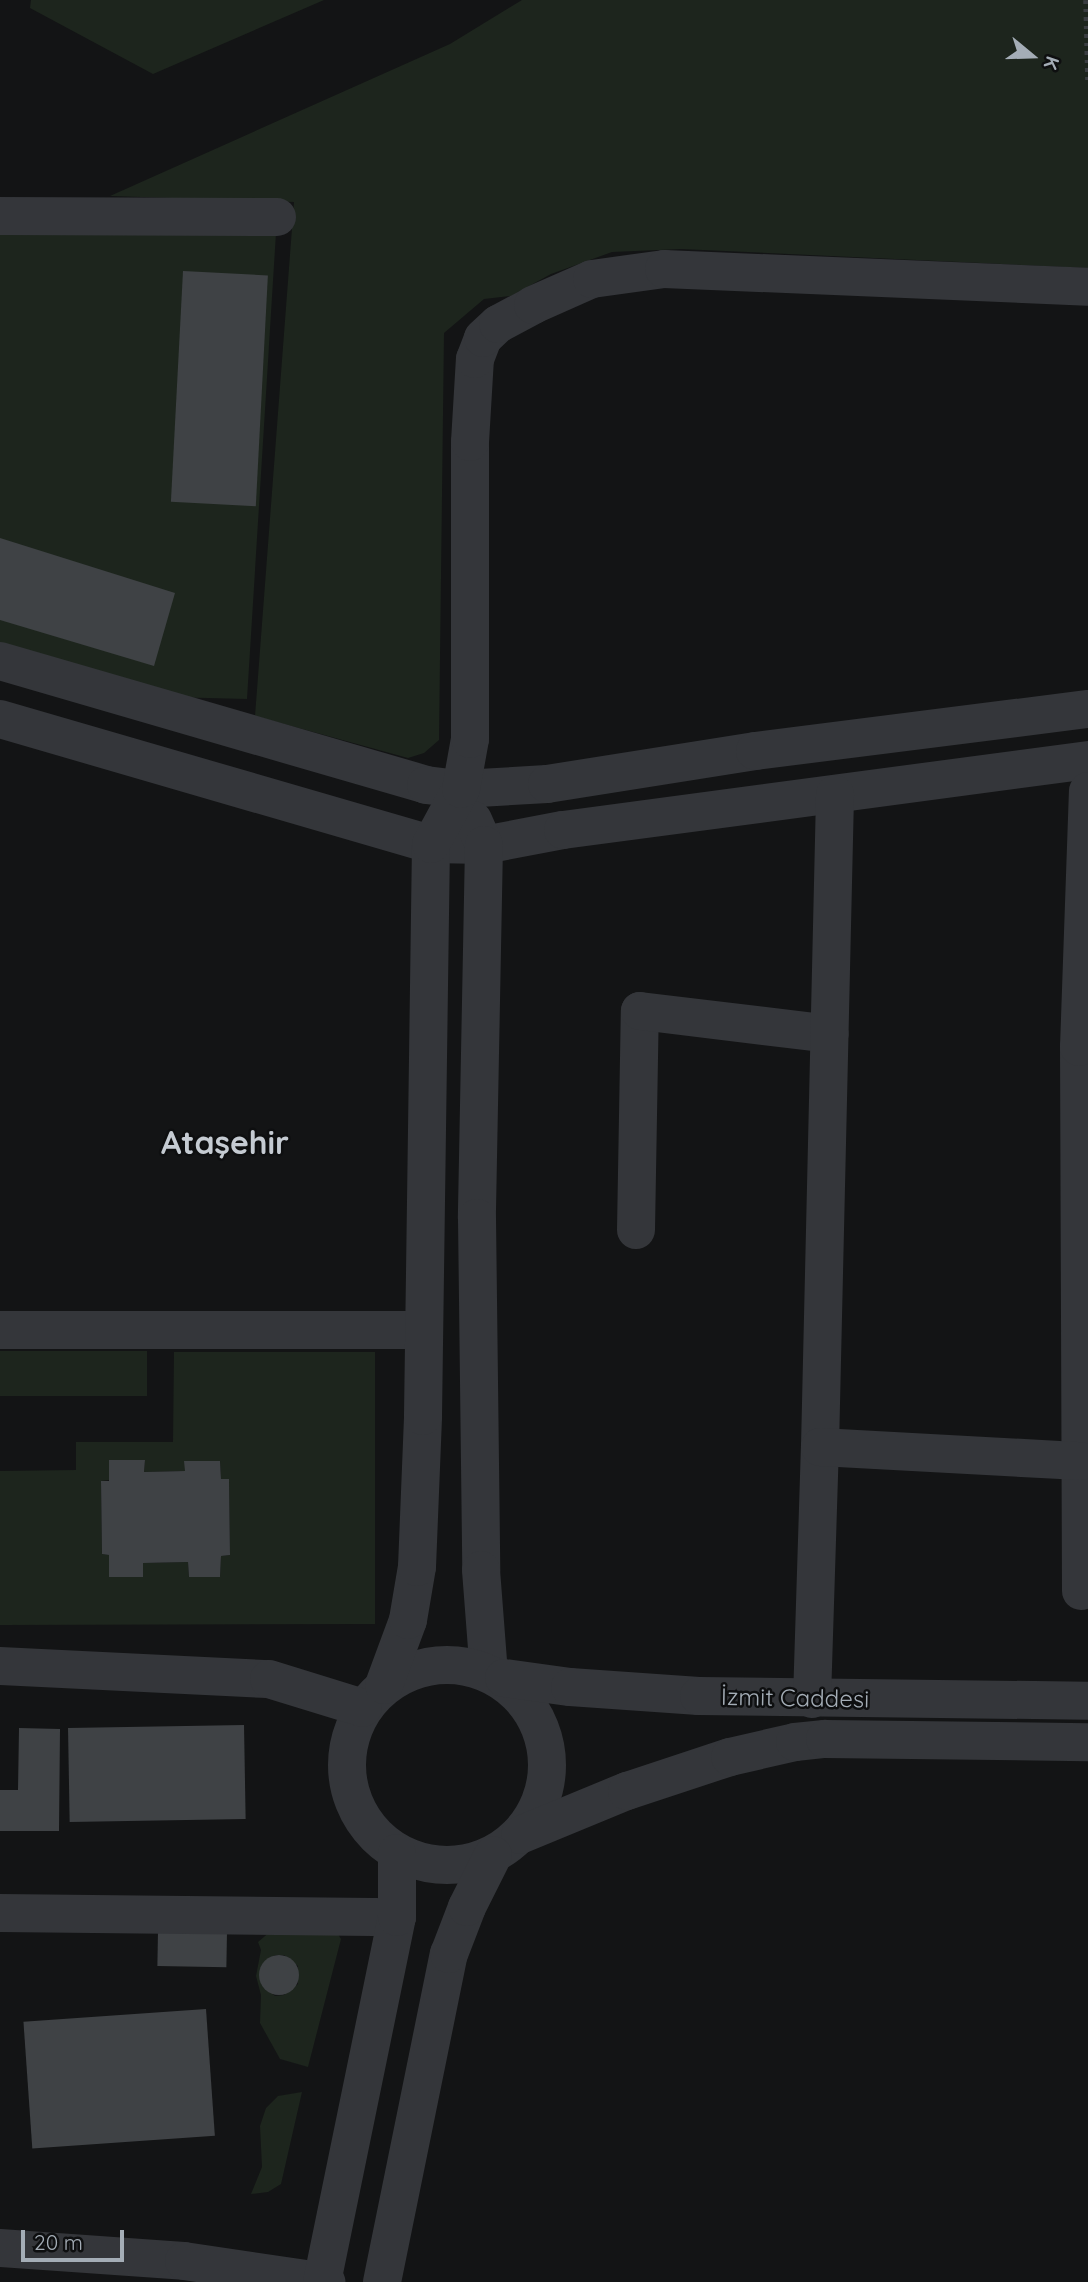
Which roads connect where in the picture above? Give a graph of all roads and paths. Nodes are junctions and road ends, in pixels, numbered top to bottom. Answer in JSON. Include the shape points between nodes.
{"nodes":[{"id":1,"x":1087,"y":2,"type":"edge"},
{"id":2,"x":1088,"y":80,"type":"edge"},
{"id":3,"x":0,"y":216,"type":"edge"},
{"id":4,"x":277,"y":217,"type":"dead end"},
{"id":5,"x":1088,"y":287,"type":"edge"},
{"id":6,"x":0,"y":661,"type":"edge"},
{"id":7,"x":210,"y":698,"type":"dead end"},
{"id":8,"x":1088,"y":709,"type":"edge"},
{"id":9,"x":0,"y":719,"type":"edge"},
{"id":10,"x":231,"y":729,"type":"junction"},
{"id":11,"x":1088,"y":760,"type":"edge"},
{"id":12,"x":461,"y":789,"type":"junction"},
{"id":13,"x":1088,"y":791,"type":"edge"},
{"id":14,"x":835,"y":794,"type":"junction"},
{"id":15,"x":432,"y":844,"type":"junction"},
{"id":16,"x":484,"y":845,"type":"junction"},
{"id":17,"x":830,"y":1034,"type":"junction"},
{"id":18,"x":1084,"y":1130,"type":"edge"},
{"id":19,"x":636,"y":1230,"type":"dead end"},
{"id":20,"x":0,"y":1330,"type":"edge"},
{"id":21,"x":424,"y":1330,"type":"junction"},
{"id":22,"x":820,"y":1447,"type":"junction"},
{"id":23,"x":1081,"y":1461,"type":"junction"},
{"id":24,"x":1081,"y":1591,"type":"dead end"},
{"id":25,"x":0,"y":1666,"type":"edge"},
{"id":26,"x":496,"y":1675,"type":"junction"},
{"id":27,"x":374,"y":1697,"type":"junction"},
{"id":28,"x":812,"y":1699,"type":"junction"},
{"id":29,"x":1088,"y":1701,"type":"edge"},
{"id":30,"x":1088,"y":1742,"type":"edge"},
{"id":31,"x":506,"y":1845,"type":"junction"},
{"id":32,"x":397,"y":1853,"type":"junction"},
{"id":33,"x":0,"y":1913,"type":"edge"},
{"id":34,"x":397,"y":1917,"type":"junction"},
{"id":35,"x":0,"y":2248,"type":"edge"},
{"id":36,"x":323,"y":2282,"type":"edge"},
{"id":37,"x":382,"y":2282,"type":"edge"}],
"edges":[{"from":1,"to":2,"type":"path"},
{"from":3,"to":4,"type":"street"},
{"from":5,"to":12,"type":"street","via":[[664,269],[592,279],[498,324],[482,338],[473,377],[470,739]]},
{"from":6,"to":10,"type":"street"},
{"from":7,"to":10,"type":"street"},
{"from":8,"to":12,"type":"street","via":[[755,751],[547,784]]},
{"from":9,"to":15,"type":"street"},
{"from":10,"to":12,"type":"street","via":[[426,785]]},
{"from":11,"to":14,"type":"street"},
{"from":12,"to":15,"type":"street"},
{"from":12,"to":16,"type":"street"},
{"from":13,"to":18,"type":"street","via":[[1079,1046]]},
{"from":14,"to":16,"type":"street"},
{"from":14,"to":17,"type":"street"},
{"from":15,"to":16,"type":"street"},
{"from":15,"to":21,"type":"street"},
{"from":16,"to":26,"type":"street","via":[[477,1218],[481,1570]]},
{"from":17,"to":19,"type":"street","via":[[640,1011]]},
{"from":17,"to":22,"type":"street"},
{"from":18,"to":23,"type":"street"},
{"from":20,"to":21,"type":"street"},
{"from":21,"to":27,"type":"street","via":[[417,1567],[408,1620]]},
{"from":22,"to":23,"type":"street"},
{"from":22,"to":28,"type":"street"},
{"from":23,"to":24,"type":"street"},
{"from":25,"to":27,"type":"street","via":[[269,1679]]},
{"from":26,"to":27,"type":"street","name":"İzmit Caddesi","via":[[440,1664],[411,1671]]},
{"from":26,"to":28,"type":"street","name":"İzmit Caddesi","via":[[639,1692]]},
{"from":26,"to":31,"type":"street","via":[[538,1723],[547,1751],[540,1800]]},
{"from":27,"to":32,"type":"street","name":"İzmit Caddesi","via":[[349,1738],[346,1772],[353,1804],[370,1832]]},
{"from":28,"to":29,"type":"street","name":"İzmit Caddesi"},
{"from":30,"to":31,"type":"street","name":"İzmit Caddesi","via":[[795,1742],[730,1757],[627,1791]]},
{"from":31,"to":32,"type":"street","name":"İzmit Caddesi","via":[[461,1866],[428,1865]]},
{"from":31,"to":37,"type":"street","via":[[467,1907],[449,1954]]},
{"from":32,"to":34,"type":"street"},
{"from":33,"to":34,"type":"street"},
{"from":34,"to":36,"type":"street"},
{"from":35,"to":36,"type":"street","via":[[184,2261]]}]}
